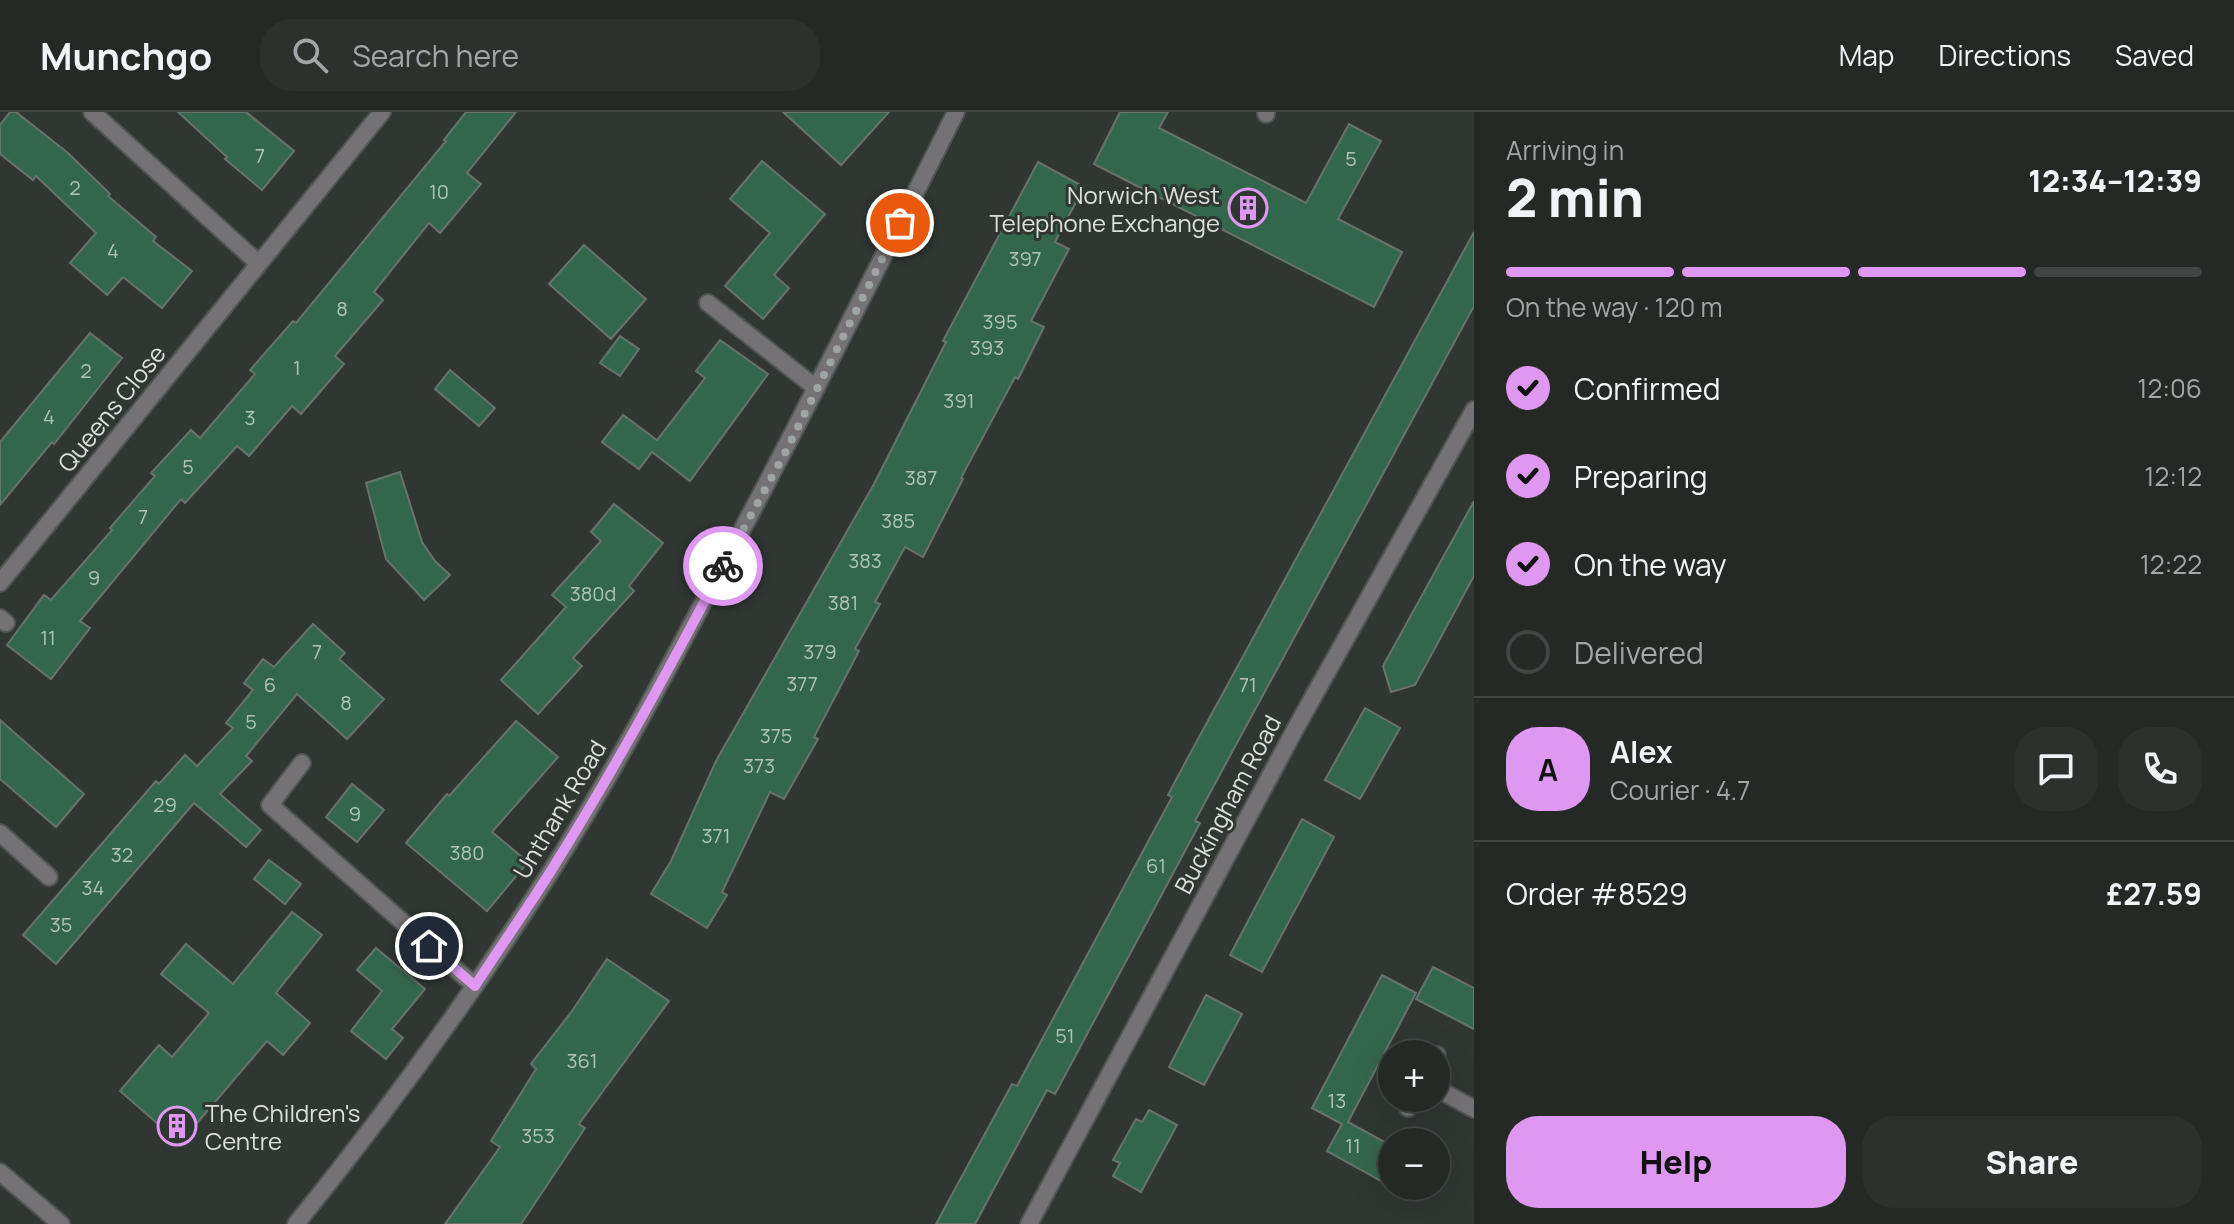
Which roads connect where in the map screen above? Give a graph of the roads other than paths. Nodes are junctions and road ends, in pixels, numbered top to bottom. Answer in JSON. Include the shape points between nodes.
{"nodes":[{"id":1,"x":92,"y":112,"type":"edge"},
{"id":2,"x":382,"y":112,"type":"edge"},
{"id":3,"x":956,"y":112,"type":"edge"},
{"id":4,"x":258,"y":263,"type":"junction"},
{"id":5,"x":708,"y":303,"type":"dead end"},
{"id":6,"x":816,"y":388,"type":"junction"},
{"id":7,"x":1474,"y":410,"type":"edge"},
{"id":8,"x":0,"y":583,"type":"edge"},
{"id":9,"x":302,"y":763,"type":"dead end"},
{"id":10,"x":0,"y":833,"type":"edge"},
{"id":11,"x":49,"y":877,"type":"dead end"},
{"id":12,"x":475,"y":986,"type":"junction"},
{"id":13,"x":1450,"y":1096,"type":"edge"},
{"id":14,"x":1474,"y":1109,"type":"edge"},
{"id":15,"x":0,"y":1172,"type":"edge"},
{"id":16,"x":61,"y":1224,"type":"edge"},
{"id":17,"x":296,"y":1224,"type":"edge"},
{"id":18,"x":1029,"y":1224,"type":"edge"}],
"edges":[{"from":1,"to":4,"type":"street"},
{"from":2,"to":4,"type":"street","name":"Queens Close"},
{"from":3,"to":6,"type":"street","name":"Unthank Road"},
{"from":4,"to":8,"type":"street","name":"Queens Close"},
{"from":5,"to":6,"type":"street"},
{"from":6,"to":12,"type":"street","name":"Unthank Road","via":[[625,746]]},
{"from":7,"to":18,"type":"street","name":"Buckingham Road"},
{"from":9,"to":12,"type":"street","via":[[270,805]]},
{"from":10,"to":11,"type":"street"},
{"from":12,"to":17,"type":"street","name":"Unthank Road"},
{"from":13,"to":14,"type":"street"},
{"from":15,"to":16,"type":"street"}]}
